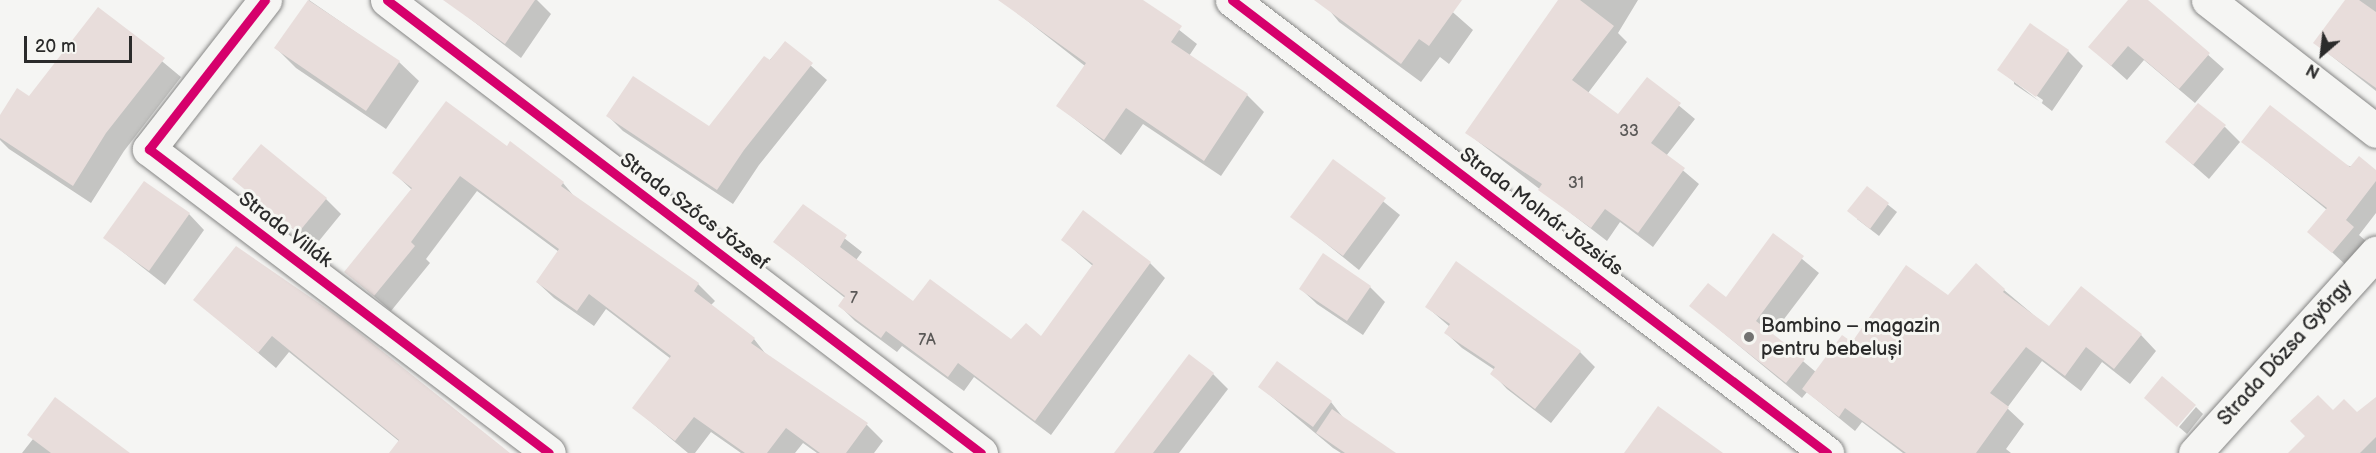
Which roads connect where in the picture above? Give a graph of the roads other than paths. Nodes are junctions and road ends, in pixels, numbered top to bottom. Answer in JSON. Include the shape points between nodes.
{"nodes":[{"id":1,"x":264,"y":0,"type":"edge"},
{"id":2,"x":387,"y":0,"type":"edge"},
{"id":3,"x":1232,"y":0,"type":"edge"},
{"id":4,"x":2208,"y":0,"type":"edge"},
{"id":5,"x":2376,"y":131,"type":"edge"},
{"id":6,"x":2376,"y":253,"type":"edge"},
{"id":7,"x":549,"y":453,"type":"edge"},
{"id":8,"x":981,"y":453,"type":"edge"},
{"id":9,"x":1827,"y":453,"type":"edge"},
{"id":10,"x":2195,"y":453,"type":"edge"}],
"edges":[{"from":1,"to":7,"type":"street","name":"Strada Villák","via":[[149,149]]},
{"from":2,"to":8,"type":"street","name":"Strada Szőcs József"},
{"from":3,"to":9,"type":"street","name":"Strada Molnár Józsiás"},
{"from":4,"to":5,"type":"street"},
{"from":6,"to":10,"type":"street","name":"Strada Dózsa György"}]}
